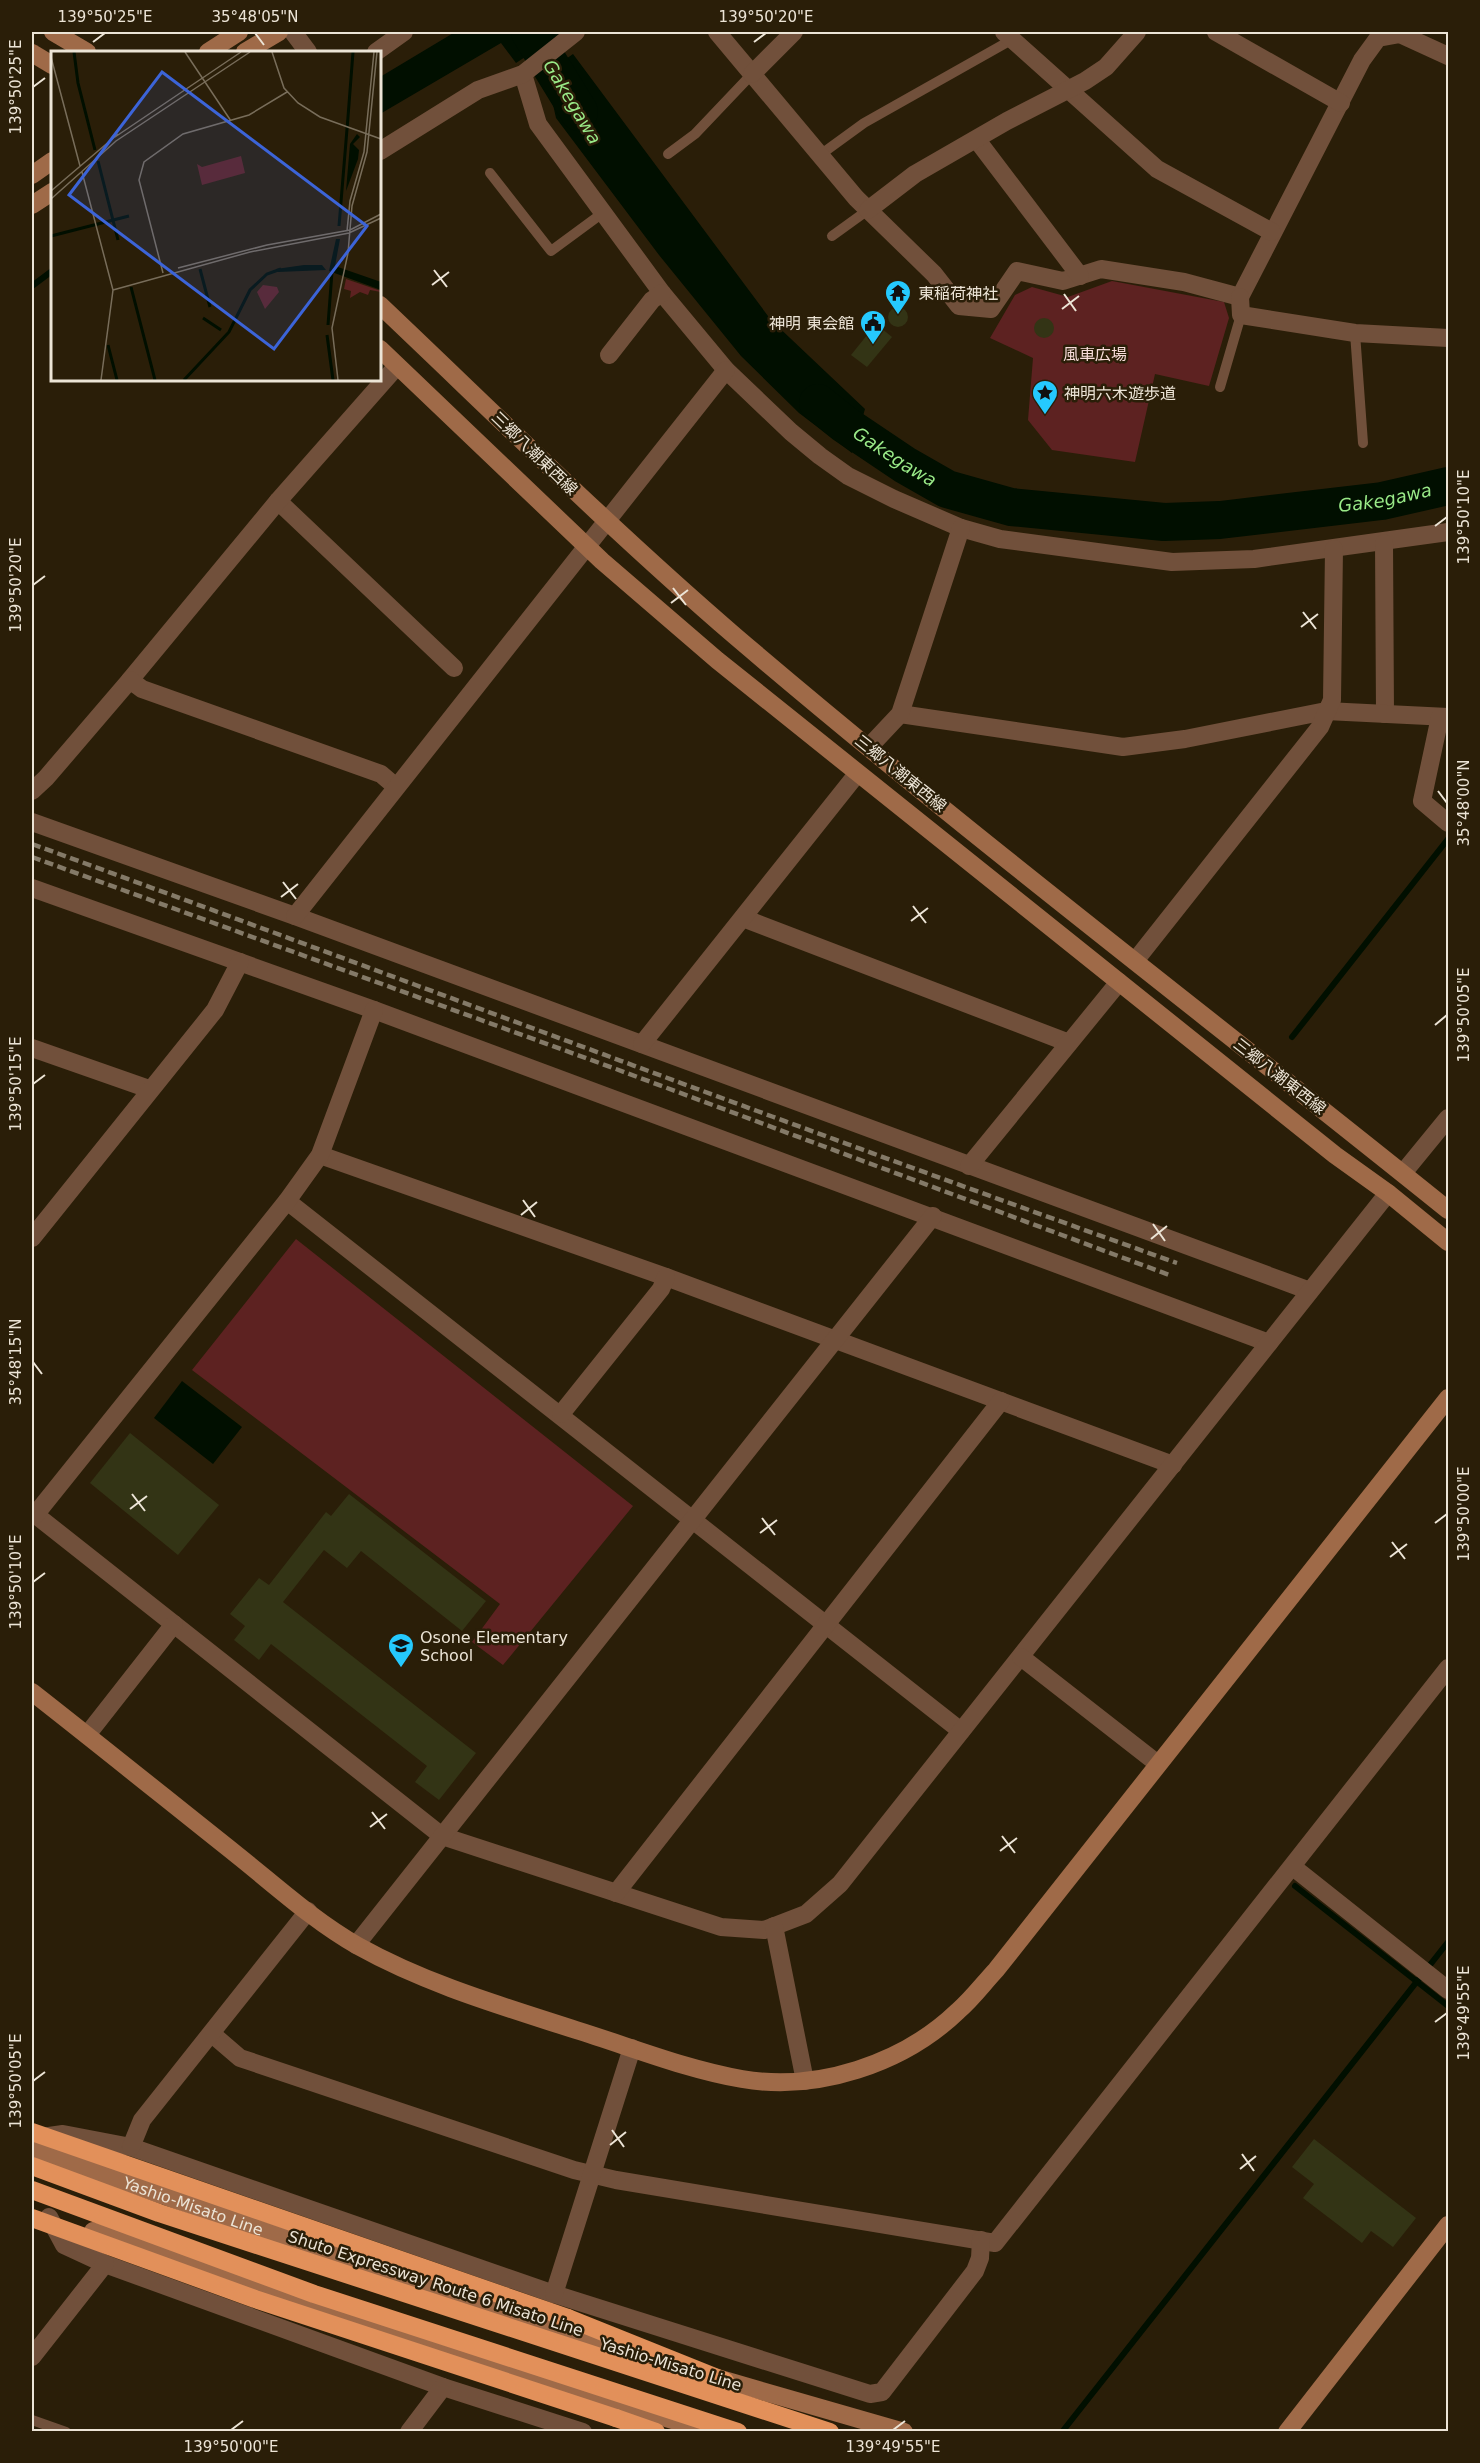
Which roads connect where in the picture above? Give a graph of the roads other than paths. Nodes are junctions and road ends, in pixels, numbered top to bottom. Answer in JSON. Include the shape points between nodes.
{"nodes":[{"id":1,"x":52,"y":32,"type":"edge"},
{"id":2,"x":235,"y":32,"type":"edge"},
{"id":3,"x":279,"y":32,"type":"edge"},
{"id":4,"x":293,"y":32,"type":"edge"},
{"id":5,"x":404,"y":32,"type":"edge"},
{"id":6,"x":717,"y":32,"type":"edge"},
{"id":7,"x":794,"y":32,"type":"edge"},
{"id":8,"x":1137,"y":32,"type":"edge"},
{"id":9,"x":1216,"y":32,"type":"edge"},
{"id":10,"x":1388,"y":34,"type":"edge"},
{"id":11,"x":1009,"y":35,"type":"edge"},
{"id":12,"x":571,"y":36,"type":"edge"},
{"id":13,"x":85,"y":51,"type":"edge"},
{"id":14,"x":209,"y":51,"type":"edge"},
{"id":15,"x":247,"y":51,"type":"edge"},
{"id":16,"x":307,"y":51,"type":"edge"},
{"id":17,"x":377,"y":51,"type":"edge"},
{"id":18,"x":32,"y":53,"type":"edge"},
{"id":19,"x":1449,"y":56,"type":"edge"},
{"id":20,"x":51,"y":64,"type":"edge"},
{"id":21,"x":523,"y":74,"type":"junction"},
{"id":22,"x":752,"y":74,"type":"junction"},
{"id":23,"x":1068,"y":88,"type":"junction"},
{"id":24,"x":1341,"y":103,"type":"junction"},
{"id":25,"x":977,"y":140,"type":"junction"},
{"id":26,"x":381,"y":150,"type":"edge"},
{"id":27,"x":668,"y":154,"type":"dead end"},
{"id":28,"x":820,"y":155,"type":"junction"},
{"id":29,"x":51,"y":162,"type":"edge"},
{"id":30,"x":490,"y":173,"type":"dead end"},
{"id":31,"x":32,"y":175,"type":"edge"},
{"id":32,"x":51,"y":193,"type":"edge"},
{"id":33,"x":32,"y":205,"type":"edge"},
{"id":34,"x":868,"y":210,"type":"junction"},
{"id":35,"x":604,"y":212,"type":"junction"},
{"id":36,"x":1272,"y":232,"type":"junction"},
{"id":37,"x":832,"y":236,"type":"dead end"},
{"id":38,"x":1080,"y":276,"type":"junction"},
{"id":39,"x":662,"y":293,"type":"junction"},
{"id":40,"x":381,"y":306,"type":"edge"},
{"id":41,"x":1240,"y":306,"type":"junction"},
{"id":42,"x":1355,"y":333,"type":"junction"},
{"id":43,"x":1449,"y":338,"type":"edge"},
{"id":44,"x":381,"y":349,"type":"edge"},
{"id":45,"x":609,"y":355,"type":"dead end"},
{"id":46,"x":397,"y":366,"type":"junction"},
{"id":47,"x":726,"y":370,"type":"junction"},
{"id":48,"x":1220,"y":387,"type":"dead end"},
{"id":49,"x":1363,"y":443,"type":"dead end"},
{"id":50,"x":278,"y":501,"type":"junction"},
{"id":51,"x":607,"y":522,"type":"junction"},
{"id":52,"x":961,"y":528,"type":"junction"},
{"id":53,"x":1449,"y":532,"type":"edge"},
{"id":54,"x":1384,"y":543,"type":"junction"},
{"id":55,"x":587,"y":547,"type":"junction"},
{"id":56,"x":1334,"y":549,"type":"junction"},
{"id":57,"x":454,"y":668,"type":"dead end"},
{"id":58,"x":130,"y":680,"type":"junction"},
{"id":59,"x":1326,"y":711,"type":"junction"},
{"id":60,"x":900,"y":714,"type":"junction"},
{"id":61,"x":1385,"y":714,"type":"junction"},
{"id":62,"x":1444,"y":717,"type":"edge"},
{"id":63,"x":869,"y":747,"type":"junction"},
{"id":64,"x":857,"y":774,"type":"junction"},
{"id":65,"x":39,"y":778,"type":"edge"},
{"id":66,"x":395,"y":786,"type":"junction"},
{"id":67,"x":32,"y":791,"type":"edge"},
{"id":68,"x":32,"y":822,"type":"edge"},
{"id":69,"x":1449,"y":823,"type":"edge"},
{"id":70,"x":32,"y":888,"type":"edge"},
{"id":71,"x":294,"y":916,"type":"junction"},
{"id":72,"x":743,"y":918,"type":"junction"},
{"id":73,"x":240,"y":962,"type":"junction"},
{"id":74,"x":1135,"y":962,"type":"junction"},
{"id":75,"x":1119,"y":982,"type":"junction"},
{"id":76,"x":374,"y":1010,"type":"junction"},
{"id":77,"x":1069,"y":1043,"type":"junction"},
{"id":78,"x":642,"y":1044,"type":"junction"},
{"id":79,"x":32,"y":1048,"type":"edge"},
{"id":80,"x":149,"y":1089,"type":"junction"},
{"id":81,"x":1449,"y":1118,"type":"edge"},
{"id":82,"x":320,"y":1155,"type":"junction"},
{"id":83,"x":969,"y":1166,"type":"junction"},
{"id":84,"x":1403,"y":1173,"type":"junction"},
{"id":85,"x":1388,"y":1193,"type":"junction"},
{"id":86,"x":287,"y":1201,"type":"junction"},
{"id":87,"x":1449,"y":1210,"type":"edge"},
{"id":88,"x":933,"y":1216,"type":"junction"},
{"id":89,"x":32,"y":1238,"type":"edge"},
{"id":90,"x":1449,"y":1242,"type":"edge"},
{"id":91,"x":666,"y":1277,"type":"junction"},
{"id":92,"x":1310,"y":1292,"type":"junction"},
{"id":93,"x":836,"y":1342,"type":"junction"},
{"id":94,"x":1269,"y":1343,"type":"junction"},
{"id":95,"x":1449,"y":1398,"type":"edge"},
{"id":96,"x":1001,"y":1401,"type":"junction"},
{"id":97,"x":561,"y":1414,"type":"junction"},
{"id":98,"x":1173,"y":1465,"type":"junction"},
{"id":99,"x":33,"y":1514,"type":"edge"},
{"id":100,"x":693,"y":1520,"type":"junction"},
{"id":101,"x":174,"y":1624,"type":"junction"},
{"id":102,"x":828,"y":1625,"type":"junction"},
{"id":103,"x":1021,"y":1657,"type":"junction"},
{"id":104,"x":1449,"y":1668,"type":"edge"},
{"id":105,"x":32,"y":1692,"type":"edge"},
{"id":106,"x":962,"y":1731,"type":"junction"},
{"id":107,"x":87,"y":1735,"type":"junction"},
{"id":108,"x":1158,"y":1764,"type":"junction"},
{"id":109,"x":442,"y":1836,"type":"junction"},
{"id":110,"x":1293,"y":1867,"type":"junction"},
{"id":111,"x":616,"y":1893,"type":"junction"},
{"id":112,"x":308,"y":1911,"type":"junction"},
{"id":113,"x":774,"y":1926,"type":"junction"},
{"id":114,"x":356,"y":1945,"type":"junction"},
{"id":115,"x":1449,"y":1990,"type":"edge"},
{"id":116,"x":212,"y":2034,"type":"junction"},
{"id":117,"x":632,"y":2048,"type":"junction"},
{"id":118,"x":805,"y":2081,"type":"junction"},
{"id":119,"x":32,"y":2132,"type":"edge"},
{"id":120,"x":32,"y":2139,"type":"edge"},
{"id":121,"x":131,"y":2147,"type":"junction"},
{"id":122,"x":32,"y":2149,"type":"edge"},
{"id":123,"x":32,"y":2166,"type":"edge"},
{"id":124,"x":592,"y":2174,"type":"junction"},
{"id":125,"x":32,"y":2190,"type":"edge"},
{"id":126,"x":301,"y":2208,"type":"junction"},
{"id":127,"x":37,"y":2214,"type":"edge"},
{"id":128,"x":1449,"y":2225,"type":"edge"},
{"id":129,"x":981,"y":2240,"type":"junction"},
{"id":130,"x":327,"y":2254,"type":"junction"},
{"id":131,"x":105,"y":2264,"type":"junction"},
{"id":132,"x":554,"y":2294,"type":"junction"},
{"id":133,"x":32,"y":2357,"type":"edge"},
{"id":134,"x":725,"y":2381,"type":"junction"},
{"id":135,"x":443,"y":2387,"type":"junction"},
{"id":136,"x":32,"y":2420,"type":"edge"},
{"id":137,"x":66,"y":2432,"type":"edge"},
{"id":138,"x":409,"y":2432,"type":"edge"},
{"id":139,"x":583,"y":2432,"type":"edge"},
{"id":140,"x":656,"y":2432,"type":"edge"},
{"id":141,"x":710,"y":2432,"type":"edge"},
{"id":142,"x":738,"y":2432,"type":"edge"},
{"id":143,"x":830,"y":2432,"type":"edge"},
{"id":144,"x":904,"y":2432,"type":"edge"},
{"id":145,"x":1287,"y":2432,"type":"edge"}],
"edges":[{"from":1,"to":13,"type":"street"},
{"from":2,"to":14,"type":"street"},
{"from":3,"to":15,"type":"street"},
{"from":4,"to":16,"type":"street"},
{"from":5,"to":17,"type":"street"},
{"from":6,"to":22,"type":"street"},
{"from":7,"to":22,"type":"street"},
{"from":8,"to":23,"type":"street","via":[[1106,67]]},
{"from":9,"to":24,"type":"street"},
{"from":10,"to":19,"type":"street","via":[[1400,34]]},
{"from":10,"to":24,"type":"street","via":[[1377,39],[1362,60]]},
{"from":11,"to":23,"type":"street"},
{"from":11,"to":28,"type":"lane","via":[[864,123]]},
{"from":12,"to":21,"type":"street"},
{"from":18,"to":20,"type":"street"},
{"from":21,"to":26,"type":"street","via":[[478,90]]},
{"from":21,"to":35,"type":"street","via":[[538,124]]},
{"from":22,"to":27,"type":"lane","via":[[695,134]]},
{"from":22,"to":28,"type":"street"},
{"from":23,"to":25,"type":"street"},
{"from":23,"to":36,"type":"street","via":[[1157,169]]},
{"from":24,"to":36,"type":"street"},
{"from":25,"to":34,"type":"street","via":[[915,174]]},
{"from":25,"to":38,"type":"street"},
{"from":28,"to":34,"type":"street"},
{"from":29,"to":31,"type":"street"},
{"from":30,"to":35,"type":"lane","via":[[551,251]]},
{"from":32,"to":33,"type":"street"},
{"from":34,"to":37,"type":"lane"},
{"from":34,"to":38,"type":"street","via":[[934,274],[959,306],[991,309],[1017,271],[1063,281]]},
{"from":35,"to":39,"type":"street"},
{"from":36,"to":41,"type":"street"},
{"from":38,"to":41,"type":"street","via":[[1101,269],[1184,282]]},
{"from":39,"to":45,"type":"street","via":[[652,300]]},
{"from":39,"to":47,"type":"street"},
{"from":40,"to":51,"type":"street","name":"三郷八潮東西線"},
{"from":41,"to":42,"type":"street"},
{"from":41,"to":48,"type":"lane"},
{"from":42,"to":43,"type":"street"},
{"from":42,"to":49,"type":"lane"},
{"from":44,"to":46,"type":"street","name":"三郷八潮東西線"},
{"from":46,"to":50,"type":"street"},
{"from":46,"to":55,"type":"street","name":"三郷八潮東西線"},
{"from":47,"to":51,"type":"street"},
{"from":47,"to":52,"type":"street","via":[[791,432],[848,476]]},
{"from":50,"to":57,"type":"street"},
{"from":50,"to":58,"type":"street"},
{"from":51,"to":55,"type":"street"},
{"from":51,"to":63,"type":"street","name":"三郷八潮東西線"},
{"from":52,"to":56,"type":"street","via":[[1000,539],[1172,562],[1254,559]]},
{"from":52,"to":60,"type":"street"},
{"from":53,"to":54,"type":"street"},
{"from":54,"to":56,"type":"street"},
{"from":54,"to":61,"type":"street"},
{"from":55,"to":64,"type":"street","name":"三郷八潮東西線"},
{"from":55,"to":66,"type":"street"},
{"from":56,"to":59,"type":"street","via":[[1332,700]]},
{"from":58,"to":65,"type":"street"},
{"from":58,"to":66,"type":"street","via":[[142,689],[381,774]]},
{"from":59,"to":60,"type":"street","via":[[1123,747]]},
{"from":59,"to":61,"type":"street"},
{"from":59,"to":74,"type":"street","via":[[1320,727]]},
{"from":60,"to":63,"type":"street"},
{"from":61,"to":62,"type":"street"},
{"from":62,"to":69,"type":"street","via":[[1422,801]]},
{"from":63,"to":74,"type":"street","name":"三郷八潮東西線"},
{"from":64,"to":72,"type":"street"},
{"from":64,"to":75,"type":"street","name":"三郷八潮東西線"},
{"from":65,"to":67,"type":"street"},
{"from":66,"to":71,"type":"street"},
{"from":68,"to":71,"type":"street"},
{"from":70,"to":73,"type":"street"},
{"from":71,"to":78,"type":"street"},
{"from":72,"to":77,"type":"street"},
{"from":72,"to":78,"type":"street"},
{"from":73,"to":76,"type":"street"},
{"from":73,"to":80,"type":"street","via":[[215,1010]]},
{"from":74,"to":84,"type":"street","name":"三郷八潮東西線"},
{"from":75,"to":77,"type":"street"},
{"from":75,"to":85,"type":"street","name":"三郷八潮東西線"},
{"from":76,"to":82,"type":"street"},
{"from":76,"to":88,"type":"street"},
{"from":77,"to":83,"type":"street"},
{"from":78,"to":83,"type":"street"},
{"from":79,"to":80,"type":"street"},
{"from":80,"to":89,"type":"street"},
{"from":81,"to":84,"type":"street"},
{"from":82,"to":86,"type":"street"},
{"from":82,"to":91,"type":"street"},
{"from":83,"to":92,"type":"street"},
{"from":84,"to":87,"type":"street","name":"三郷八潮東西線"},
{"from":85,"to":90,"type":"street","name":"三郷八潮東西線"},
{"from":85,"to":92,"type":"street"},
{"from":86,"to":97,"type":"street"},
{"from":86,"to":99,"type":"street"},
{"from":88,"to":93,"type":"street"},
{"from":88,"to":94,"type":"street"},
{"from":91,"to":93,"type":"street"},
{"from":91,"to":97,"type":"street","via":[[661,1289]]},
{"from":92,"to":94,"type":"street"},
{"from":93,"to":96,"type":"street"},
{"from":93,"to":100,"type":"street"},
{"from":94,"to":98,"type":"street"},
{"from":95,"to":108,"type":"street"},
{"from":96,"to":98,"type":"street"},
{"from":96,"to":102,"type":"street"},
{"from":97,"to":100,"type":"street"},
{"from":98,"to":103,"type":"street"},
{"from":99,"to":101,"type":"street"},
{"from":100,"to":102,"type":"street"},
{"from":100,"to":109,"type":"street"},
{"from":101,"to":107,"type":"street"},
{"from":101,"to":109,"type":"street"},
{"from":102,"to":106,"type":"street"},
{"from":102,"to":111,"type":"street"},
{"from":103,"to":106,"type":"street"},
{"from":103,"to":108,"type":"street"},
{"from":104,"to":110,"type":"street"},
{"from":105,"to":107,"type":"street"},
{"from":106,"to":113,"type":"street","via":[[840,1884],[806,1914]]},
{"from":107,"to":112,"type":"street"},
{"from":108,"to":118,"type":"street","via":[[996,1970],[958,2012],[892,2056],[840,2075]]},
{"from":109,"to":111,"type":"street"},
{"from":109,"to":114,"type":"street"},
{"from":110,"to":115,"type":"street"},
{"from":110,"to":129,"type":"street","via":[[995,2243]]},
{"from":111,"to":113,"type":"street","via":[[721,1927],[764,1930]]},
{"from":112,"to":114,"type":"street"},
{"from":112,"to":116,"type":"street"},
{"from":113,"to":118,"type":"street"},
{"from":114,"to":117,"type":"street","via":[[478,1999]]},
{"from":116,"to":121,"type":"street","via":[[142,2120]]},
{"from":116,"to":124,"type":"street","via":[[240,2058]]},
{"from":117,"to":118,"type":"street","via":[[694,2069],[744,2080]]},
{"from":117,"to":124,"type":"street"},
{"from":119,"to":134,"type":"highway","bridge":true,"via":[[568,2318]]},
{"from":120,"to":121,"type":"street","via":[[63,2134]]},
{"from":121,"to":126,"type":"street"},
{"from":122,"to":130,"type":"street","name":"Yashio-Misato Line"},
{"from":123,"to":143,"type":"highway","name":"Shuto Expressway Route 6 Misato Line","via":[[159,2213]]},
{"from":124,"to":129,"type":"street"},
{"from":124,"to":132,"type":"street"},
{"from":125,"to":142,"type":"highway","via":[[314,2294]]},
{"from":126,"to":130,"type":"street"},
{"from":126,"to":132,"type":"street"},
{"from":127,"to":131,"type":"street","via":[[64,2245]]},
{"from":127,"to":140,"type":"highway","bridge":true,"via":[[110,2248]]},
{"from":127,"to":141,"type":"street","via":[[459,2357]]},
{"from":128,"to":145,"type":"street"},
{"from":129,"to":132,"type":"street","via":[[975,2271],[882,2392],[870,2394]]},
{"from":130,"to":134,"type":"street","name":"Yashio-Misato Line"},
{"from":131,"to":133,"type":"street"},
{"from":131,"to":135,"type":"street"},
{"from":134,"to":144,"type":"street","name":"Yashio-Misato Line"},
{"from":135,"to":138,"type":"street"},
{"from":135,"to":139,"type":"street"},
{"from":136,"to":137,"type":"lane"}]}
